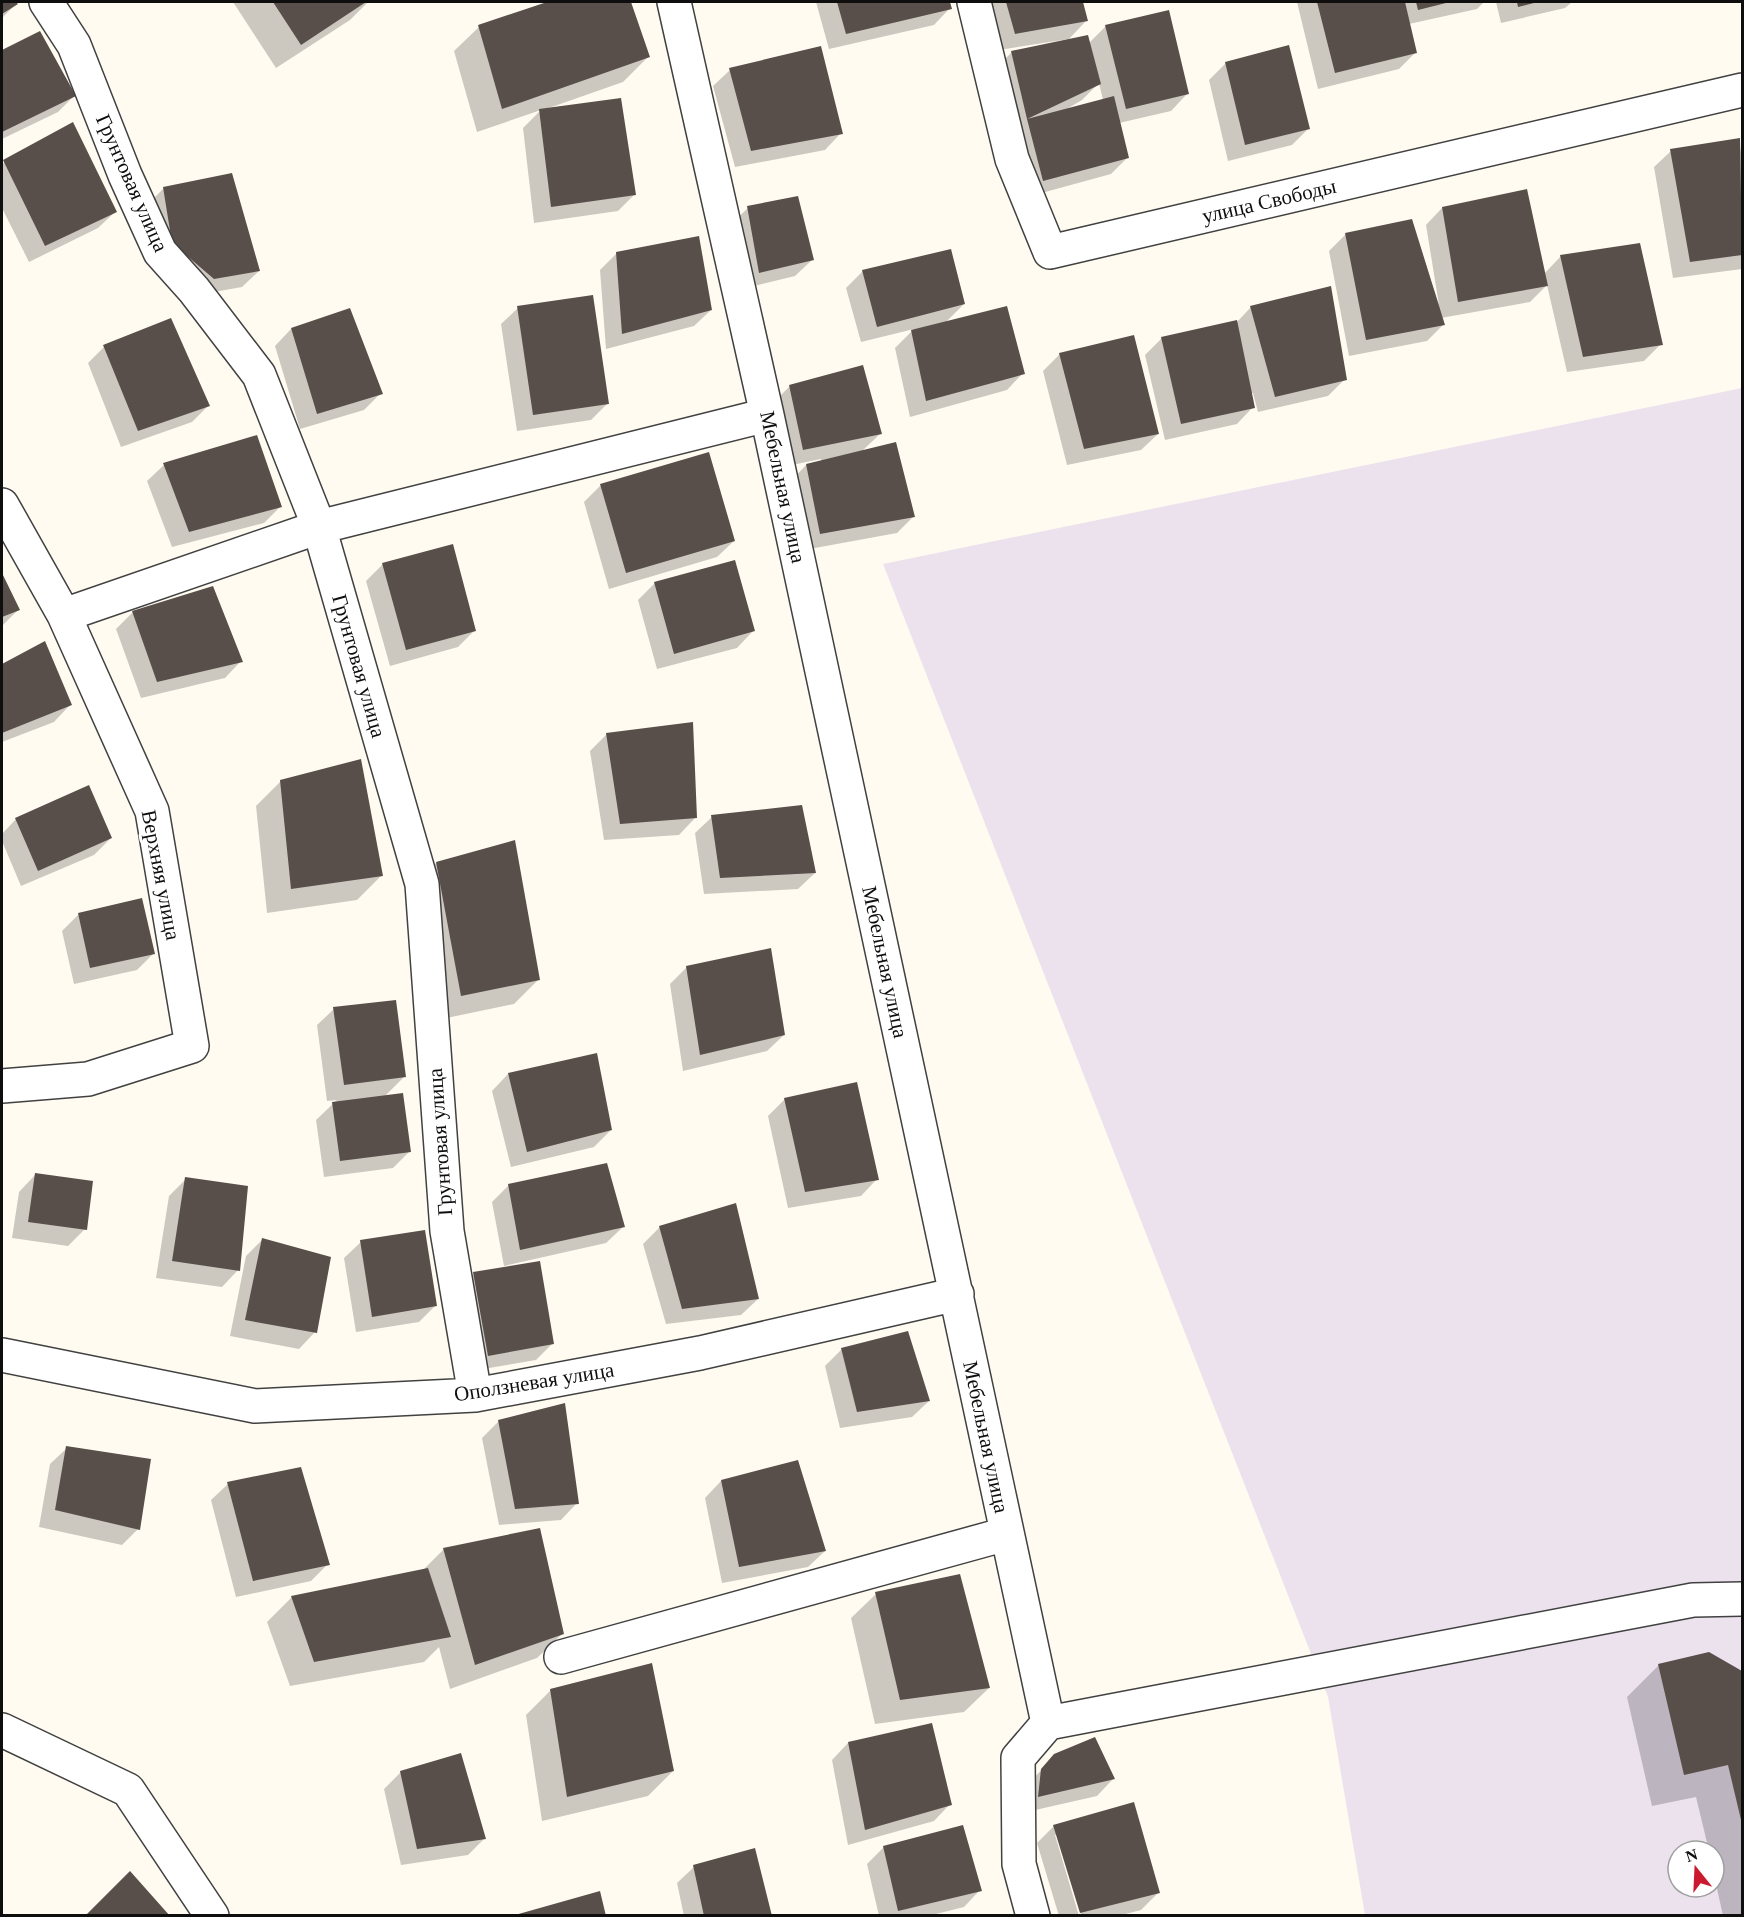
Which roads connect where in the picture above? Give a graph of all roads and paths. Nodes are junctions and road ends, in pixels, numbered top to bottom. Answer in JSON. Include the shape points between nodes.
{"nodes":[{"id":1,"x":46,"y":2,"type":"edge"},
{"id":2,"x":674,"y":2,"type":"edge"},
{"id":3,"x":974,"y":2,"type":"edge"},
{"id":4,"x":1743,"y":90,"type":"edge"},
{"id":5,"x":767,"y":415,"type":"junction"},
{"id":6,"x":2,"y":505,"type":"edge"},
{"id":7,"x":319,"y":527,"type":"junction"},
{"id":8,"x":64,"y":615,"type":"junction"},
{"id":9,"x":2,"y":1086,"type":"edge"},
{"id":10,"x":957,"y":1294,"type":"junction"},
{"id":11,"x":2,"y":1355,"type":"edge"},
{"id":12,"x":475,"y":1395,"type":"junction"},
{"id":13,"x":1006,"y":1534,"type":"junction"},
{"id":14,"x":1743,"y":1599,"type":"edge"},
{"id":15,"x":561,"y":1657,"type":"dead end"},
{"id":16,"x":1048,"y":1723,"type":"junction"},
{"id":17,"x":2,"y":1730,"type":"edge"},
{"id":18,"x":212,"y":1916,"type":"edge"},
{"id":19,"x":1033,"y":1916,"type":"edge"}],
"edges":[{"from":1,"to":7,"type":"street","name":"Грунтовая улица","via":[[74,45],[160,252],[260,375]]},
{"from":2,"to":5,"type":"street","name":"Мебельная улица"},
{"from":3,"to":4,"type":"street","name":"улица Свободы","via":[[1012,159],[1050,252]]},
{"from":5,"to":7,"type":"street"},
{"from":5,"to":10,"type":"street","name":"Мебельная улица"},
{"from":6,"to":8,"type":"street","name":"Верхняя улица"},
{"from":7,"to":8,"type":"street"},
{"from":7,"to":12,"type":"street","name":"Грунтовая улица","via":[[422,884],[447,1231]]},
{"from":8,"to":9,"type":"street","name":"Верхняя улица","via":[[152,811],[192,1046],[88,1079]]},
{"from":10,"to":12,"type":"street","name":"Оползневая улица","via":[[700,1353]]},
{"from":10,"to":13,"type":"street","name":"Мебельная улица"},
{"from":11,"to":12,"type":"street","name":"Оползневая улица","via":[[255,1406]]},
{"from":13,"to":15,"type":"street"},
{"from":13,"to":16,"type":"street","name":"Мебельная улица"},
{"from":14,"to":16,"type":"street","via":[[1693,1600]]},
{"from":16,"to":19,"type":"street","via":[[1018,1758],[1019,1864]]},
{"from":17,"to":18,"type":"street","via":[[128,1790]]}]}
